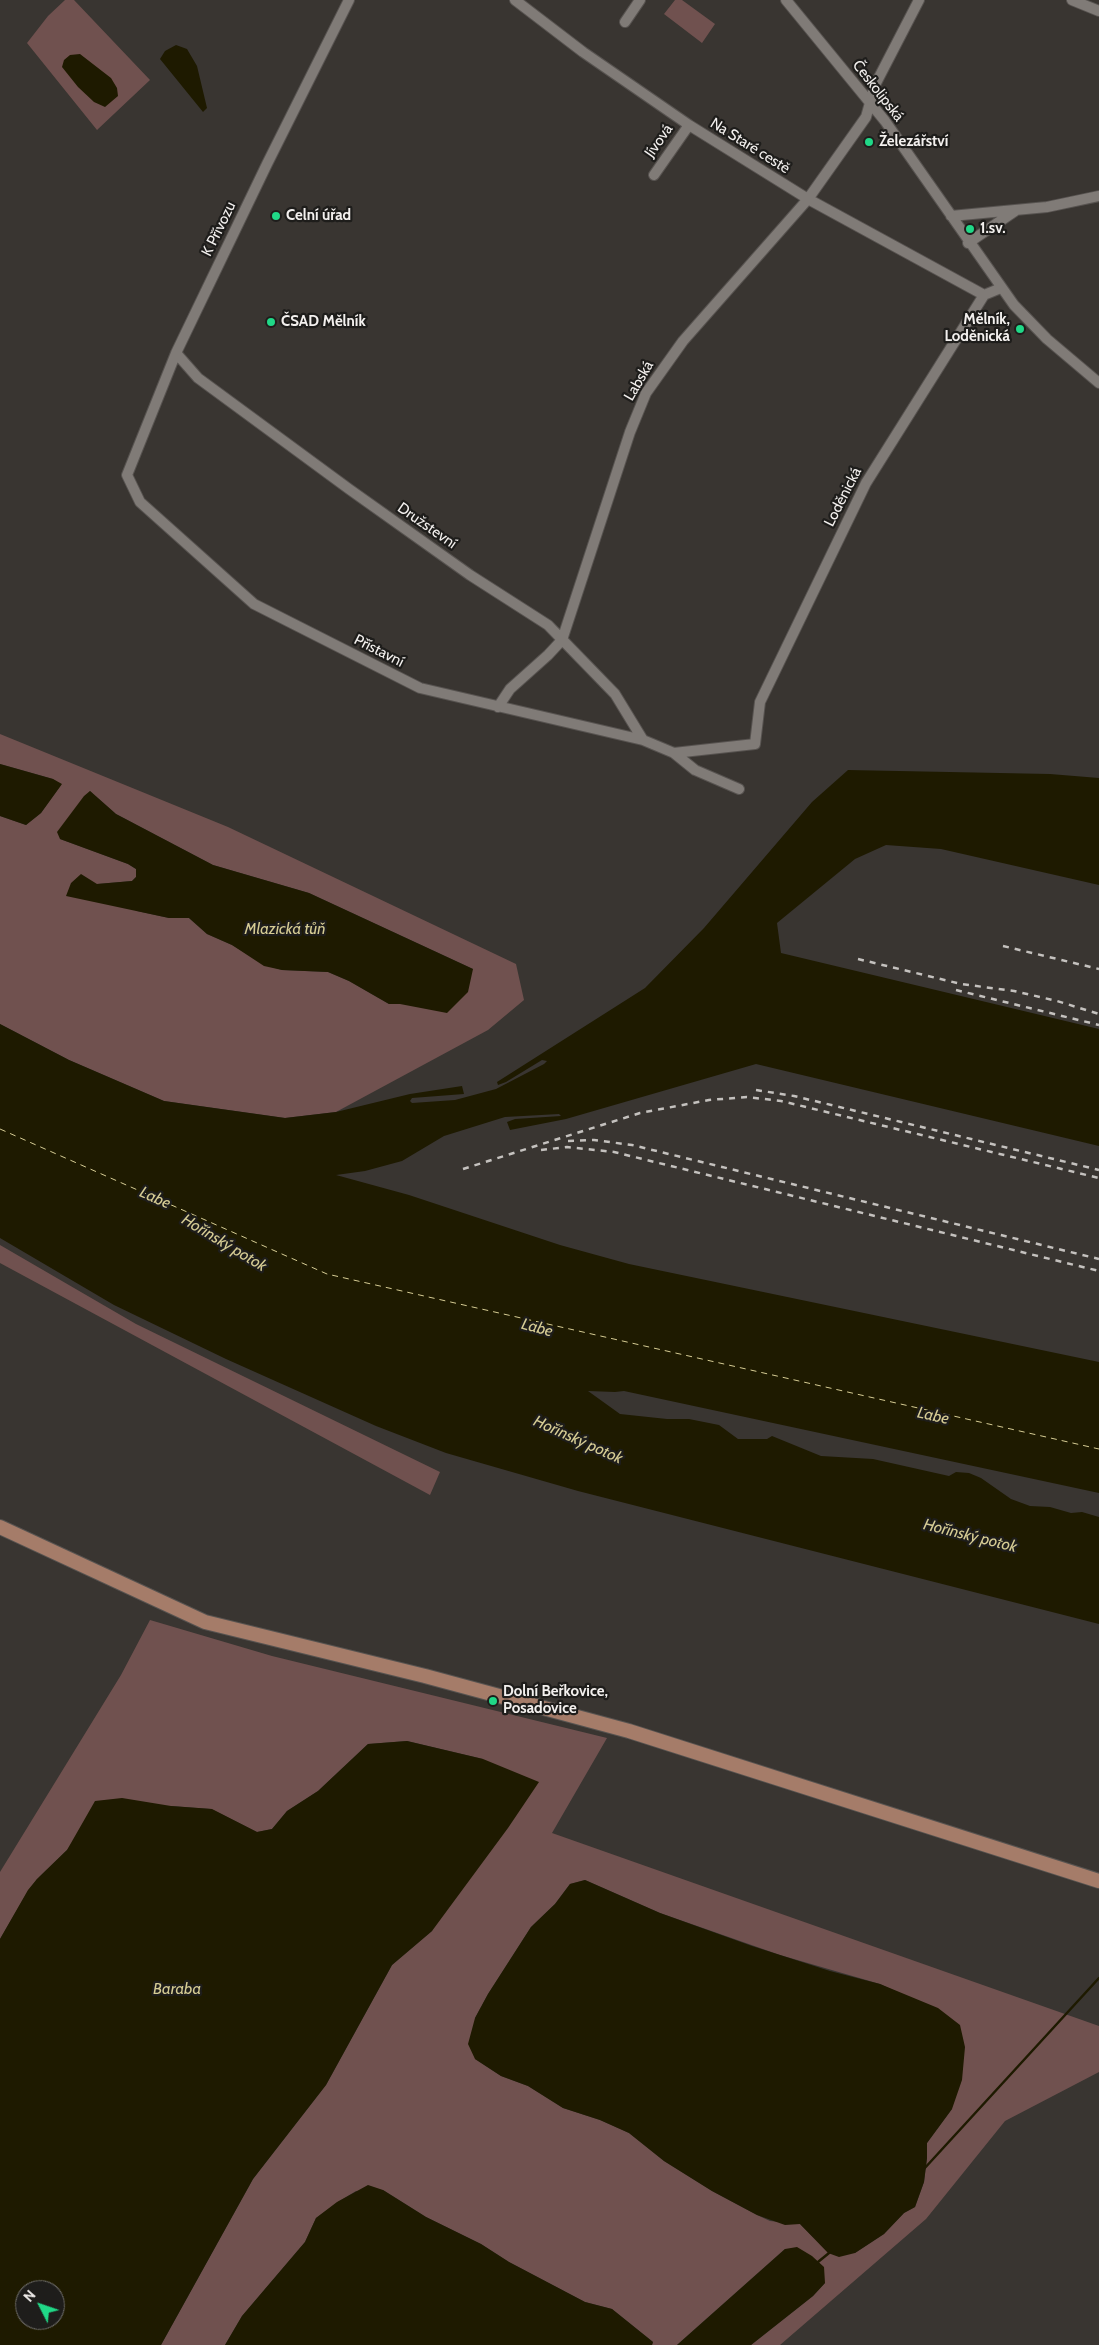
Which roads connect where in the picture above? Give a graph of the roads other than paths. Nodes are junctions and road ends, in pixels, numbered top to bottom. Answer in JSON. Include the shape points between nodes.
{"nodes":[{"id":1,"x":349,"y":0,"type":"edge"},
{"id":2,"x":515,"y":0,"type":"edge"},
{"id":3,"x":640,"y":0,"type":"edge"},
{"id":4,"x":786,"y":0,"type":"edge"},
{"id":5,"x":919,"y":0,"type":"edge"},
{"id":6,"x":1072,"y":0,"type":"edge"},
{"id":7,"x":1099,"y":11,"type":"edge"},
{"id":8,"x":625,"y":22,"type":"dead end"},
{"id":9,"x":871,"y":104,"type":"junction"},
{"id":10,"x":689,"y":125,"type":"junction"},
{"id":11,"x":654,"y":175,"type":"dead end"},
{"id":12,"x":1099,"y":196,"type":"edge"},
{"id":13,"x":808,"y":200,"type":"junction"},
{"id":14,"x":1016,"y":210,"type":"junction"},
{"id":15,"x":951,"y":216,"type":"junction"},
{"id":16,"x":968,"y":243,"type":"junction"},
{"id":17,"x":1001,"y":288,"type":"junction"},
{"id":18,"x":984,"y":295,"type":"junction"},
{"id":19,"x":176,"y":353,"type":"junction"},
{"id":20,"x":1099,"y":384,"type":"edge"},
{"id":21,"x":127,"y":475,"type":"joint"},
{"id":22,"x":562,"y":640,"type":"junction"},
{"id":23,"x":498,"y":707,"type":"junction"},
{"id":24,"x":643,"y":740,"type":"junction"},
{"id":25,"x":756,"y":744,"type":"joint"},
{"id":26,"x":674,"y":753,"type":"junction"},
{"id":27,"x":739,"y":790,"type":"dead end"},
{"id":28,"x":0,"y":1527,"type":"edge"},
{"id":29,"x":1099,"y":1881,"type":"edge"}],
"edges":[{"from":1,"to":19,"type":"street","name":"K Přívozu"},
{"from":2,"to":10,"type":"street","name":"Na Staré cestě","via":[[583,52]]},
{"from":3,"to":8,"type":"street"},
{"from":4,"to":9,"type":"street","name":"Českolipská"},
{"from":5,"to":9,"type":"street","name":"Labská","via":[[875,85]]},
{"from":6,"to":7,"type":"street"},
{"from":9,"to":13,"type":"street","name":"Labská","via":[[866,117]]},
{"from":9,"to":15,"type":"street","name":"Českolipská"},
{"from":10,"to":11,"type":"street","name":"Jívová"},
{"from":10,"to":13,"type":"street","name":"Na Staré cestě"},
{"from":12,"to":14,"type":"street"},
{"from":13,"to":18,"type":"street","name":"Na Staré cestě"},
{"from":13,"to":22,"type":"street","name":"Labská","via":[[683,341],[646,393],[630,432]]},
{"from":14,"to":15,"type":"street"},
{"from":14,"to":16,"type":"street"},
{"from":15,"to":16,"type":"street","name":"Českolipská"},
{"from":16,"to":17,"type":"street","name":"Českolipská"},
{"from":17,"to":18,"type":"street"},
{"from":17,"to":20,"type":"street","name":"Českolipská","via":[[1047,339]]},
{"from":18,"to":25,"type":"street","name":"Loděnická","via":[[866,483],[760,702]]},
{"from":19,"to":21,"type":"street","name":"K Přívozu"},
{"from":19,"to":22,"type":"street","name":"Družstevní","via":[[198,378],[349,490],[548,625]]},
{"from":21,"to":23,"type":"street","name":"Přístavní","via":[[140,502],[254,604],[420,688]]},
{"from":22,"to":23,"type":"street","name":"Labská","via":[[510,689]]},
{"from":22,"to":24,"type":"street","name":"Družstevní","via":[[616,694]]},
{"from":23,"to":24,"type":"street","name":"Přístavní"},
{"from":24,"to":26,"type":"street","name":"Přístavní"},
{"from":25,"to":26,"type":"street","name":"Přístavní"},
{"from":26,"to":27,"type":"street","name":"Přístavní","via":[[695,770]]},
{"from":28,"to":29,"type":"street","via":[[205,1622],[425,1676],[620,1729]]}]}
